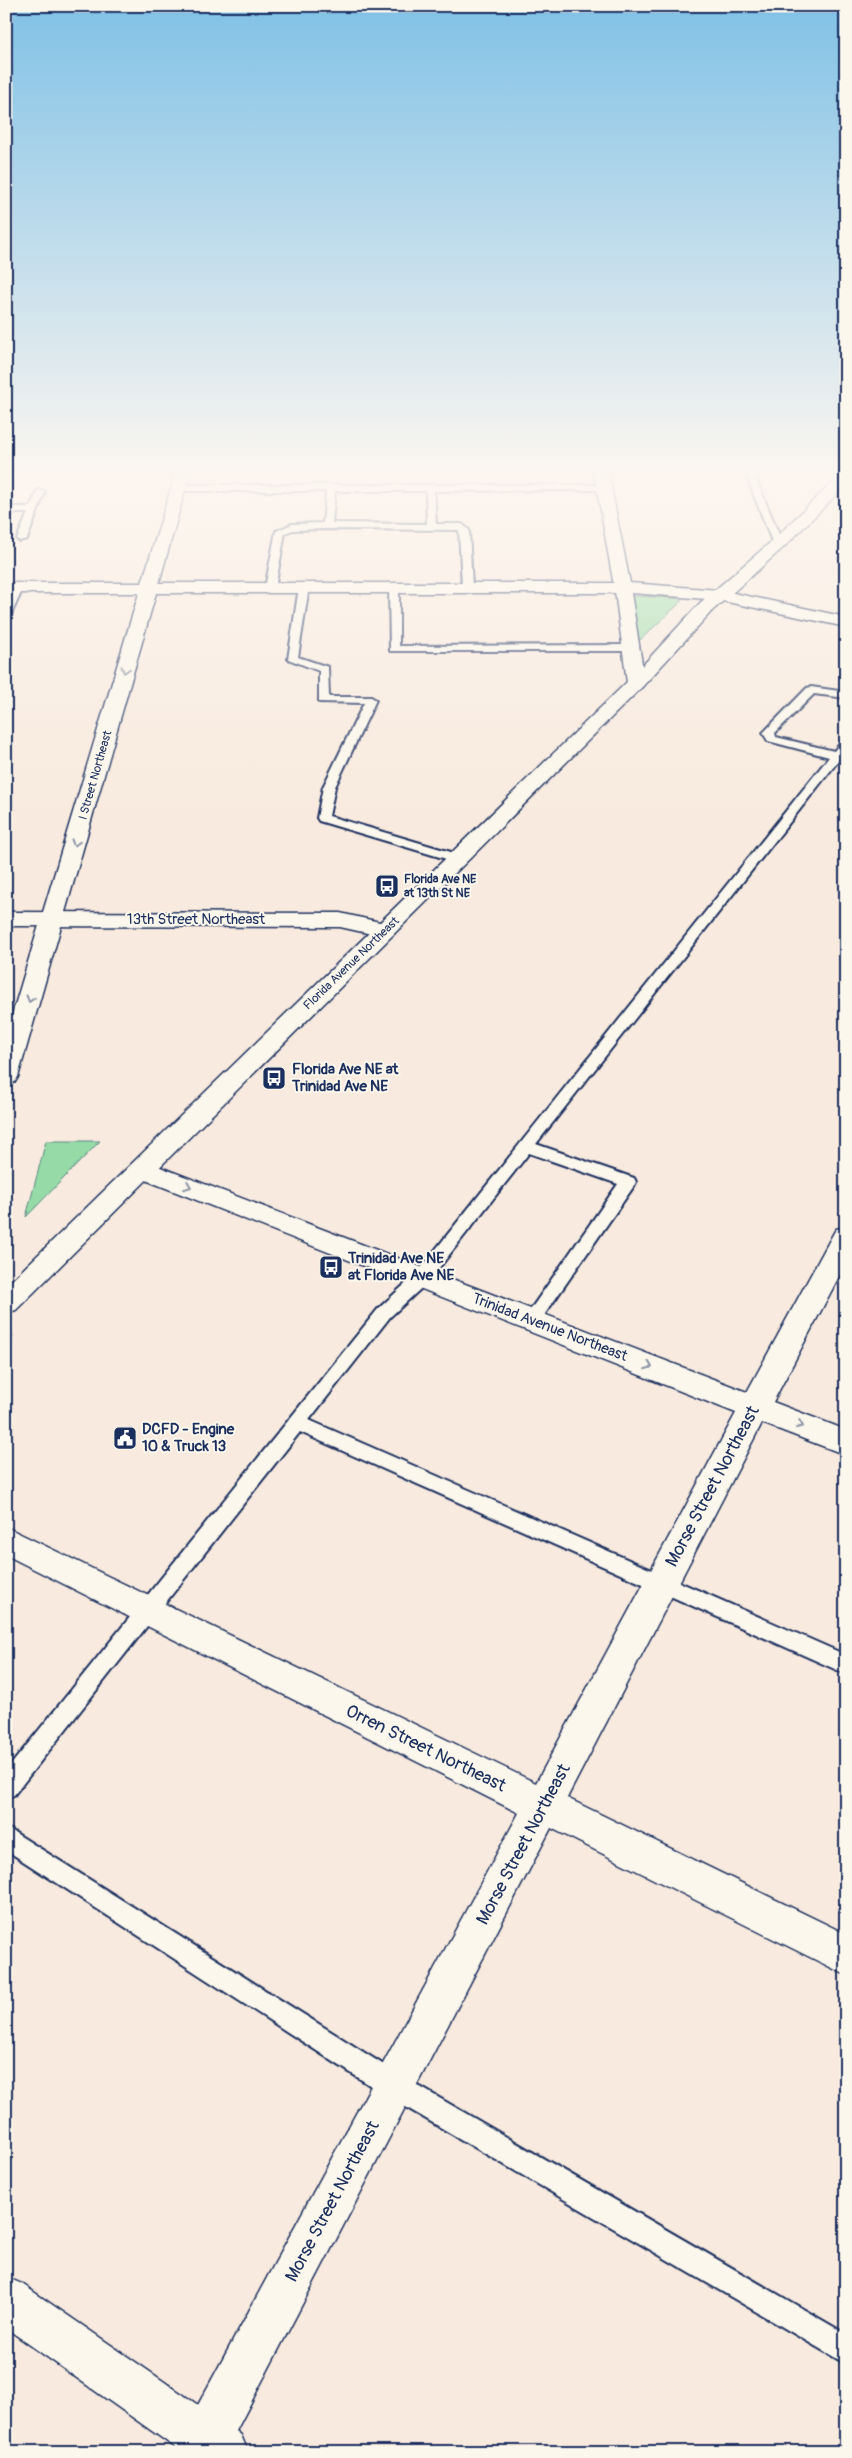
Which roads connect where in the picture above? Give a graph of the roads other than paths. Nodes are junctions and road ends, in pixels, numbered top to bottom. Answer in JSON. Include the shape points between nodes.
{"nodes":[{"id":1,"x":304,"y":587,"type":"junction"},
{"id":2,"x":394,"y":587,"type":"junction"},
{"id":3,"x":467,"y":587,"type":"joint"},
{"id":4,"x":729,"y":587,"type":"edge"},
{"id":5,"x":12,"y":588,"type":"edge"},
{"id":6,"x":149,"y":588,"type":"junction"},
{"id":7,"x":270,"y":588,"type":"joint"},
{"id":8,"x":622,"y":588,"type":"junction"},
{"id":9,"x":719,"y":595,"type":"junction"},
{"id":10,"x":6,"y":615,"type":"edge"},
{"id":11,"x":846,"y":622,"type":"edge"},
{"id":12,"x":631,"y":648,"type":"junction"},
{"id":13,"x":636,"y":683,"type":"junction"},
{"id":14,"x":846,"y":695,"type":"edge"},
{"id":15,"x":841,"y":749,"type":"edge"},
{"id":16,"x":457,"y":858,"type":"junction"},
{"id":17,"x":6,"y":919,"type":"edge"},
{"id":18,"x":53,"y":919,"type":"junction"},
{"id":19,"x":385,"y":930,"type":"junction"},
{"id":20,"x":6,"y":1077,"type":"edge"},
{"id":21,"x":526,"y":1146,"type":"junction"},
{"id":22,"x":142,"y":1169,"type":"junction"},
{"id":23,"x":846,"y":1236,"type":"edge"},
{"id":24,"x":422,"y":1278,"type":"junction"},
{"id":25,"x":6,"y":1303,"type":"edge"},
{"id":26,"x":532,"y":1320,"type":"junction"},
{"id":27,"x":754,"y":1407,"type":"junction"},
{"id":28,"x":297,"y":1423,"type":"junction"},
{"id":29,"x":846,"y":1443,"type":"edge"},
{"id":30,"x":6,"y":1540,"type":"edge"},
{"id":31,"x":661,"y":1583,"type":"junction"},
{"id":32,"x":148,"y":1611,"type":"junction"},
{"id":33,"x":846,"y":1665,"type":"edge"},
{"id":34,"x":6,"y":1788,"type":"edge"},
{"id":35,"x":544,"y":1806,"type":"junction"},
{"id":36,"x":6,"y":1837,"type":"edge"},
{"id":37,"x":846,"y":1955,"type":"edge"},
{"id":38,"x":394,"y":2086,"type":"junction"},
{"id":39,"x":6,"y":2300,"type":"edge"},
{"id":40,"x":846,"y":2350,"type":"edge"},
{"id":41,"x":209,"y":2448,"type":"edge"}],
"edges":[{"from":1,"to":2,"type":"street"},
{"from":1,"to":7,"type":"street"},
{"from":1,"to":16,"type":"lane","via":[[293,659],[324,669],[324,700],[371,700],[329,787],[322,818]]},
{"from":2,"to":3,"type":"street"},
{"from":2,"to":12,"type":"lane","via":[[394,649]]},
{"from":3,"to":8,"type":"street"},
{"from":4,"to":9,"type":"street","name":"Florida Avenue Northeast"},
{"from":5,"to":6,"type":"street"},
{"from":5,"to":10,"type":"lane"},
{"from":6,"to":7,"type":"street"},
{"from":6,"to":18,"type":"street","name":"I Street Northeast","one_way":true},
{"from":8,"to":9,"type":"street"},
{"from":8,"to":12,"type":"street"},
{"from":9,"to":11,"type":"street"},
{"from":9,"to":13,"type":"street","name":"Florida Avenue Northeast"},
{"from":12,"to":13,"type":"street"},
{"from":13,"to":16,"type":"street","name":"Florida Avenue Northeast"},
{"from":14,"to":15,"type":"lane","via":[[812,690],[769,733],[772,739]]},
{"from":15,"to":21,"type":"lane"},
{"from":16,"to":19,"type":"street","name":"Florida Avenue Northeast"},
{"from":17,"to":18,"type":"street","name":"13th Street Northeast"},
{"from":18,"to":19,"type":"street","name":"13th Street Northeast","via":[[340,920]]},
{"from":18,"to":20,"type":"street","name":"I Street Northeast","one_way":true},
{"from":19,"to":22,"type":"street","name":"Florida Avenue Northeast"},
{"from":21,"to":24,"type":"lane"},
{"from":21,"to":26,"type":"lane","via":[[628,1182]]},
{"from":22,"to":24,"type":"street","name":"Trinidad Avenue Northeast","one_way":true},
{"from":22,"to":25,"type":"street","name":"Florida Avenue Northeast"},
{"from":23,"to":27,"type":"street","name":"Morse Street Northeast"},
{"from":24,"to":26,"type":"street","name":"Trinidad Avenue Northeast"},
{"from":24,"to":28,"type":"lane","via":[[384,1313]]},
{"from":26,"to":27,"type":"street","name":"Trinidad Avenue Northeast","one_way":true},
{"from":27,"to":29,"type":"street","name":"Trinidad Avenue Northeast","one_way":true},
{"from":27,"to":31,"type":"street","name":"Morse Street Northeast"},
{"from":28,"to":31,"type":"lane"},
{"from":28,"to":32,"type":"lane"},
{"from":30,"to":32,"type":"street","name":"Orren Street Northeast"},
{"from":31,"to":33,"type":"lane"},
{"from":31,"to":35,"type":"street","name":"Morse Street Northeast"},
{"from":32,"to":34,"type":"lane"},
{"from":32,"to":35,"type":"street","name":"Orren Street Northeast"},
{"from":35,"to":37,"type":"street","name":"Orren Street Northeast"},
{"from":35,"to":38,"type":"street","name":"Morse Street Northeast"},
{"from":36,"to":38,"type":"lane"},
{"from":38,"to":40,"type":"lane"},
{"from":38,"to":41,"type":"street","name":"Morse Street Northeast"},
{"from":39,"to":41,"type":"street"}]}
